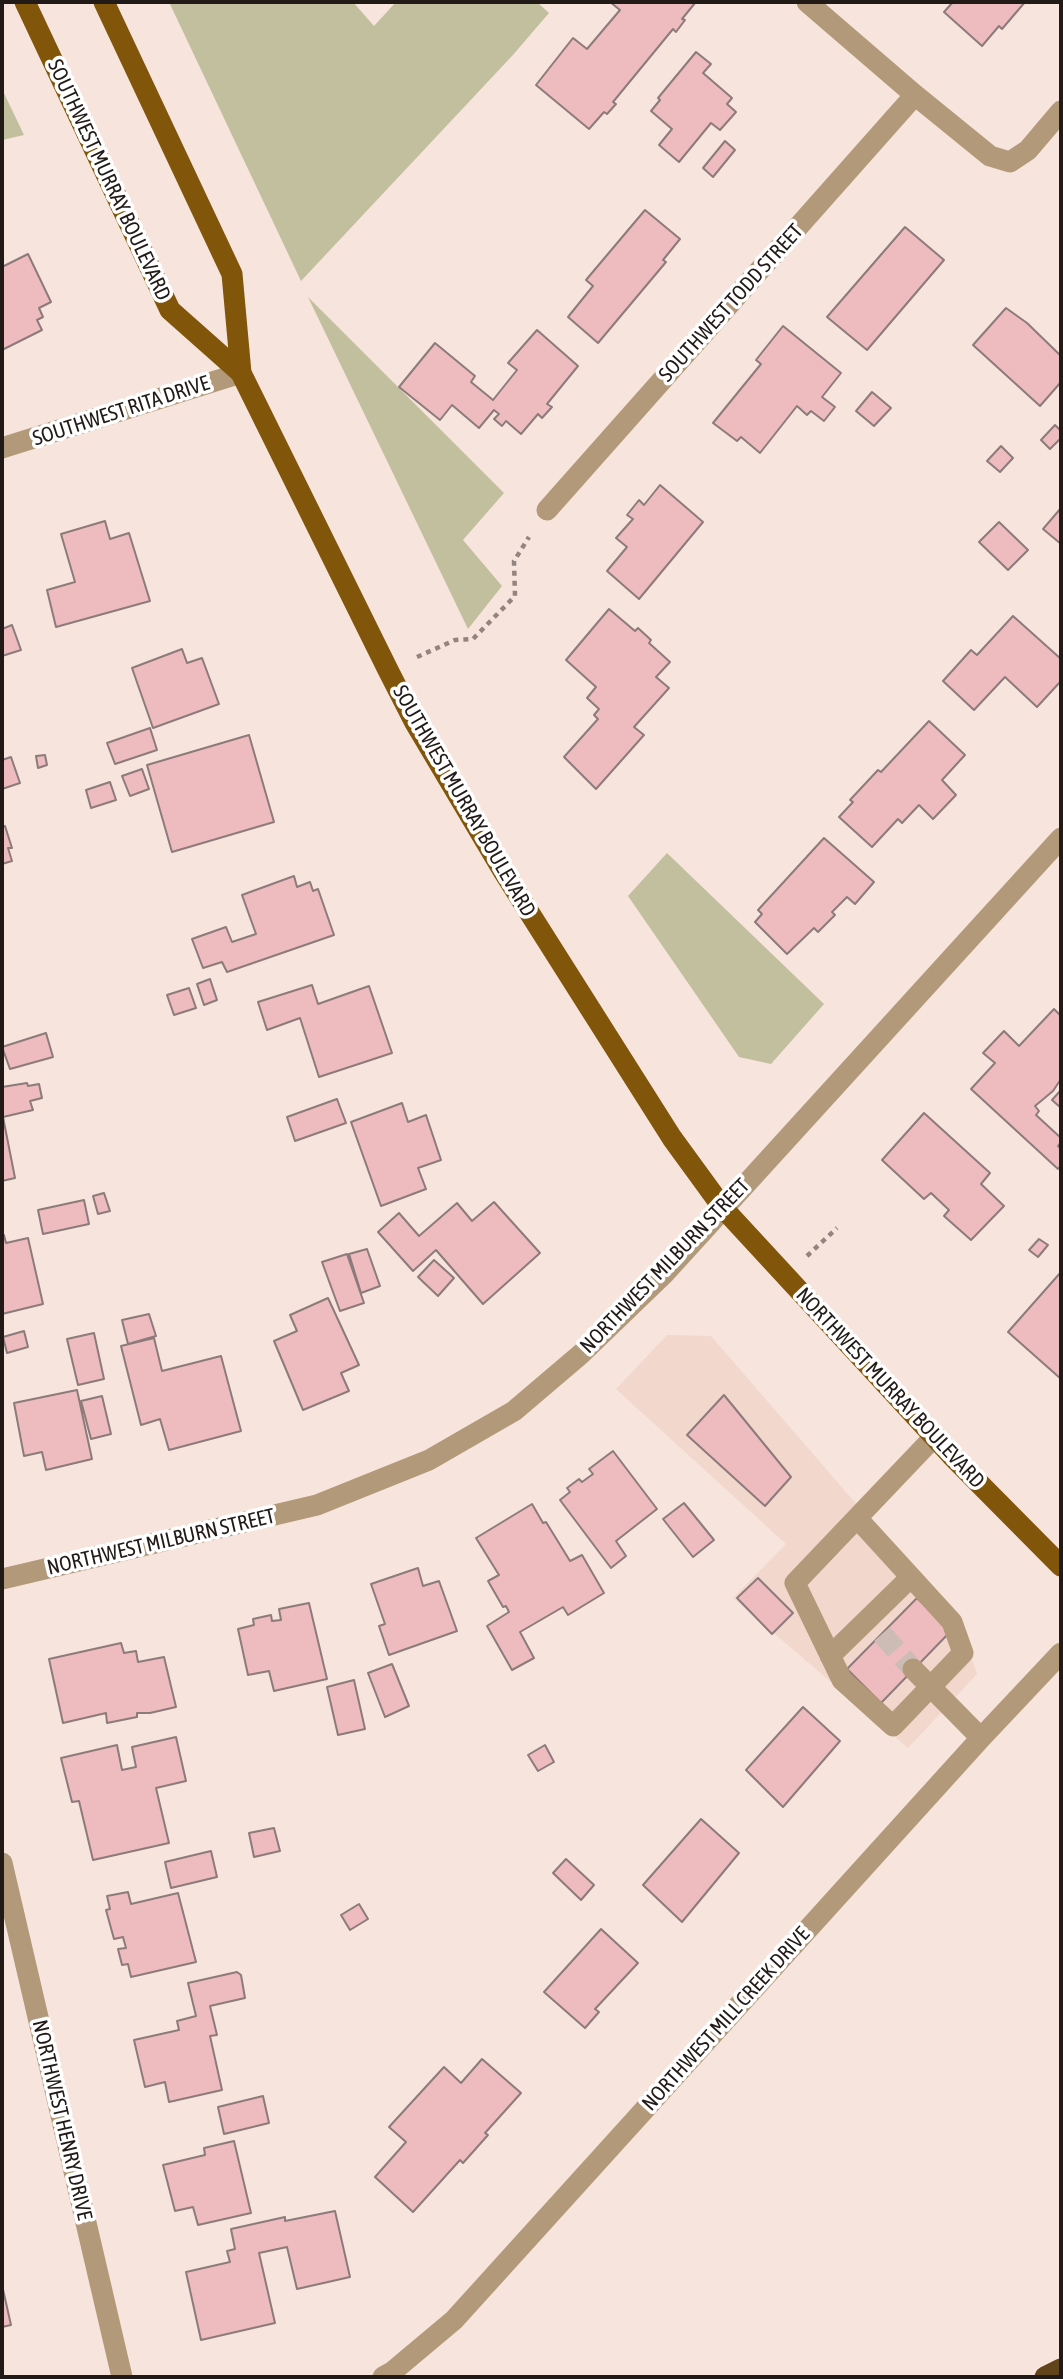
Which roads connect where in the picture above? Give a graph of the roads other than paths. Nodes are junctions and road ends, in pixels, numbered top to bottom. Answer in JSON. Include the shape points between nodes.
{"nodes":[{"id":1,"x":25,"y":2,"type":"edge"},
{"id":2,"x":104,"y":2,"type":"edge"},
{"id":3,"x":807,"y":2,"type":"edge"},
{"id":4,"x":915,"y":95,"type":"junction"},
{"id":5,"x":1061,"y":111,"type":"edge"},
{"id":6,"x":241,"y":373,"type":"junction"},
{"id":7,"x":2,"y":449,"type":"edge"},
{"id":8,"x":547,"y":510,"type":"road end"},
{"id":9,"x":1061,"y":838,"type":"edge"},
{"id":10,"x":723,"y":1208,"type":"junction"},
{"id":11,"x":934,"y":1436,"type":"junction"},
{"id":12,"x":857,"y":1518,"type":"junction"},
{"id":13,"x":1061,"y":1566,"type":"edge"},
{"id":14,"x":911,"y":1577,"type":"junction"},
{"id":15,"x":2,"y":1579,"type":"edge"},
{"id":16,"x":1061,"y":1653,"type":"edge"},
{"id":17,"x":830,"y":1656,"type":"junction"},
{"id":18,"x":914,"y":1669,"type":"tunnel mouth"},
{"id":19,"x":930,"y":1688,"type":"junction"},
{"id":20,"x":981,"y":1738,"type":"junction"},
{"id":21,"x":2,"y":1863,"type":"edge"},
{"id":22,"x":1061,"y":2369,"type":"edge"},
{"id":23,"x":121,"y":2377,"type":"edge"},
{"id":24,"x":383,"y":2377,"type":"edge"},
{"id":25,"x":1045,"y":2377,"type":"edge"}],
"edges":[{"from":1,"to":6,"type":"main road","name":"SOUTHWEST MURRAY BOULEVARD","via":[[170,310]]},
{"from":2,"to":6,"type":"main road","name":"SOUTHWEST MURRAY BOULEVARD","via":[[232,274]]},
{"from":3,"to":4,"type":"street"},
{"from":4,"to":5,"type":"street","via":[[990,156],[1010,162],[1028,150]]},
{"from":4,"to":8,"type":"street","name":"SOUTHWEST TODD STREET"},
{"from":6,"to":7,"type":"street","name":"SOUTHWEST RITA DRIVE"},
{"from":6,"to":10,"type":"main road","name":"SOUTHWEST MURRAY BOULEVARD","via":[[415,723],[672,1138]]},
{"from":9,"to":10,"type":"street","name":"NORTHWEST MILBURN STREET"},
{"from":10,"to":11,"type":"main road","name":"NORTHWEST MURRAY BOULEVARD"},
{"from":10,"to":15,"type":"street","name":"NORTHWEST MILBURN STREET","via":[[664,1274],[581,1354],[514,1411],[429,1461],[317,1505]]},
{"from":11,"to":12,"type":"street"},
{"from":11,"to":13,"type":"main road","name":"NORTHWEST MURRAY BOULEVARD"},
{"from":12,"to":14,"type":"street"},
{"from":12,"to":17,"type":"street","via":[[795,1583]]},
{"from":14,"to":17,"type":"street","via":[[875,1627]]},
{"from":14,"to":19,"type":"street","via":[[953,1622],[963,1653]]},
{"from":16,"to":20,"type":"street","name":"NORTHWEST MILL CREEK DRIVE"},
{"from":17,"to":19,"type":"street","via":[[842,1680],[893,1726]]},
{"from":18,"to":19,"type":"street"},
{"from":19,"to":20,"type":"street"},
{"from":20,"to":24,"type":"street","name":"NORTHWEST MILL CREEK DRIVE","via":[[454,2319]]},
{"from":21,"to":23,"type":"street","name":"NORTHWEST HENRY DRIVE"},
{"from":22,"to":25,"type":"highway"}]}
